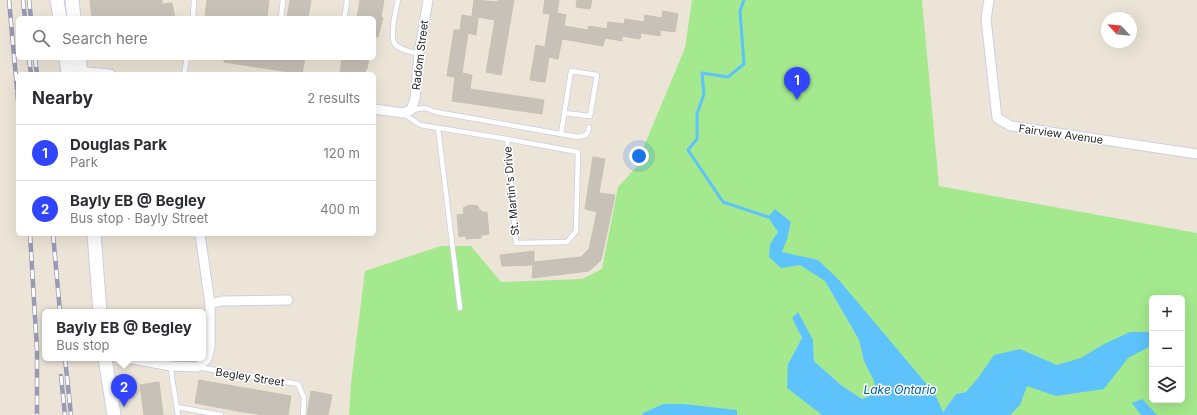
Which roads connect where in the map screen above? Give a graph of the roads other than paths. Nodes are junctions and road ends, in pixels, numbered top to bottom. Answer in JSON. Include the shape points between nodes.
{"nodes":[{"id":1,"x":57,"y":0,"type":"edge"},
{"id":2,"x":72,"y":0,"type":"edge"},
{"id":3,"x":194,"y":0,"type":"edge"},
{"id":4,"x":283,"y":0,"type":"edge"},
{"id":5,"x":347,"y":0,"type":"edge"},
{"id":6,"x":398,"y":0,"type":"edge"},
{"id":7,"x":428,"y":0,"type":"edge"},
{"id":8,"x":989,"y":0,"type":"edge"},
{"id":9,"x":60,"y":16,"type":"edge"},
{"id":10,"x":74,"y":16,"type":"edge"},
{"id":11,"x":192,"y":16,"type":"edge"},
{"id":12,"x":281,"y":16,"type":"edge"},
{"id":13,"x":344,"y":16,"type":"edge"},
{"id":14,"x":419,"y":54,"type":"junction"},
{"id":15,"x":78,"y":60,"type":"edge"},
{"id":16,"x":187,"y":60,"type":"edge"},
{"id":17,"x":73,"y":70,"type":"edge"},
{"id":18,"x":92,"y":72,"type":"edge"},
{"id":19,"x":184,"y":72,"type":"edge"},
{"id":20,"x":376,"y":109,"type":"edge"},
{"id":21,"x":407,"y":111,"type":"junction"},
{"id":22,"x":564,"y":113,"type":"junction"},
{"id":23,"x":438,"y":128,"type":"junction"},
{"id":24,"x":589,"y":128,"type":"dead end"},
{"id":25,"x":561,"y":134,"type":"junction"},
{"id":26,"x":506,"y":139,"type":"junction"},
{"id":27,"x":1197,"y":154,"type":"edge"},
{"id":28,"x":94,"y":236,"type":"edge"},
{"id":29,"x":200,"y":236,"type":"edge"},
{"id":30,"x":288,"y":300,"type":"dead end"},
{"id":31,"x":210,"y":304,"type":"junction"},
{"id":32,"x":460,"y":308,"type":"dead end"},
{"id":33,"x":100,"y":309,"type":"edge"},
{"id":34,"x":105,"y":361,"type":"edge"},
{"id":35,"x":144,"y":361,"type":"edge"},
{"id":36,"x":206,"y":361,"type":"edge"},
{"id":37,"x":206,"y":361,"type":"edge"},
{"id":38,"x":171,"y":366,"type":"junction"},
{"id":39,"x":197,"y":367,"type":"junction"},
{"id":40,"x":177,"y":407,"type":"junction"},
{"id":41,"x":114,"y":415,"type":"edge"},
{"id":42,"x":178,"y":415,"type":"edge"},
{"id":43,"x":221,"y":415,"type":"edge"},
{"id":44,"x":303,"y":415,"type":"edge"}],
"edges":[{"from":1,"to":9,"type":"main road"},
{"from":2,"to":10,"type":"main road"},
{"from":3,"to":11,"type":"lane"},
{"from":4,"to":12,"type":"lane"},
{"from":5,"to":13,"type":"lane"},
{"from":6,"to":14,"type":"lane","via":[[393,41],[396,46]]},
{"from":7,"to":14,"type":"street","name":"Radom Street"},
{"from":8,"to":27,"type":"street","name":"Fairview Avenue","via":[[986,19],[997,118],[1011,126]]},
{"from":14,"to":21,"type":"street","name":"Radom Street","via":[[415,100]]},
{"from":15,"to":17,"type":"main road"},
{"from":16,"to":19,"type":"lane"},
{"from":17,"to":18,"type":"street"},
{"from":20,"to":21,"type":"street","name":"St. Martin's Drive"},
{"from":21,"to":23,"type":"lane","name":"St. Martin's Drive","via":[[420,125]]},
{"from":21,"to":25,"type":"lane","name":"St. Martin's Drive","via":[[425,108]]},
{"from":22,"to":22,"type":"lane","via":[[590,116],[597,75],[571,71]]},
{"from":22,"to":25,"type":"lane"},
{"from":23,"to":26,"type":"lane","name":"St. Martin's Drive"},
{"from":23,"to":32,"type":"lane"},
{"from":24,"to":25,"type":"lane","name":"St. Martin's Drive","via":[[584,136]]},
{"from":26,"to":26,"type":"lane","name":"St. Martin's Drive","via":[[578,152],[576,231],[567,242],[516,243]]},
{"from":28,"to":33,"type":"main road"},
{"from":29,"to":31,"type":"street"},
{"from":30,"to":31,"type":"street","via":[[222,301]]},
{"from":31,"to":37,"type":"street","via":[[210,347]]},
{"from":34,"to":41,"type":"main road"},
{"from":35,"to":38,"type":"street","name":"Begley Street"},
{"from":36,"to":39,"type":"street"},
{"from":38,"to":39,"type":"street","name":"Begley Street"},
{"from":38,"to":40,"type":"lane"},
{"from":39,"to":44,"type":"lane","name":"Begley Street","via":[[298,384],[304,398]]},
{"from":40,"to":42,"type":"lane"},
{"from":40,"to":43,"type":"lane"}]}
